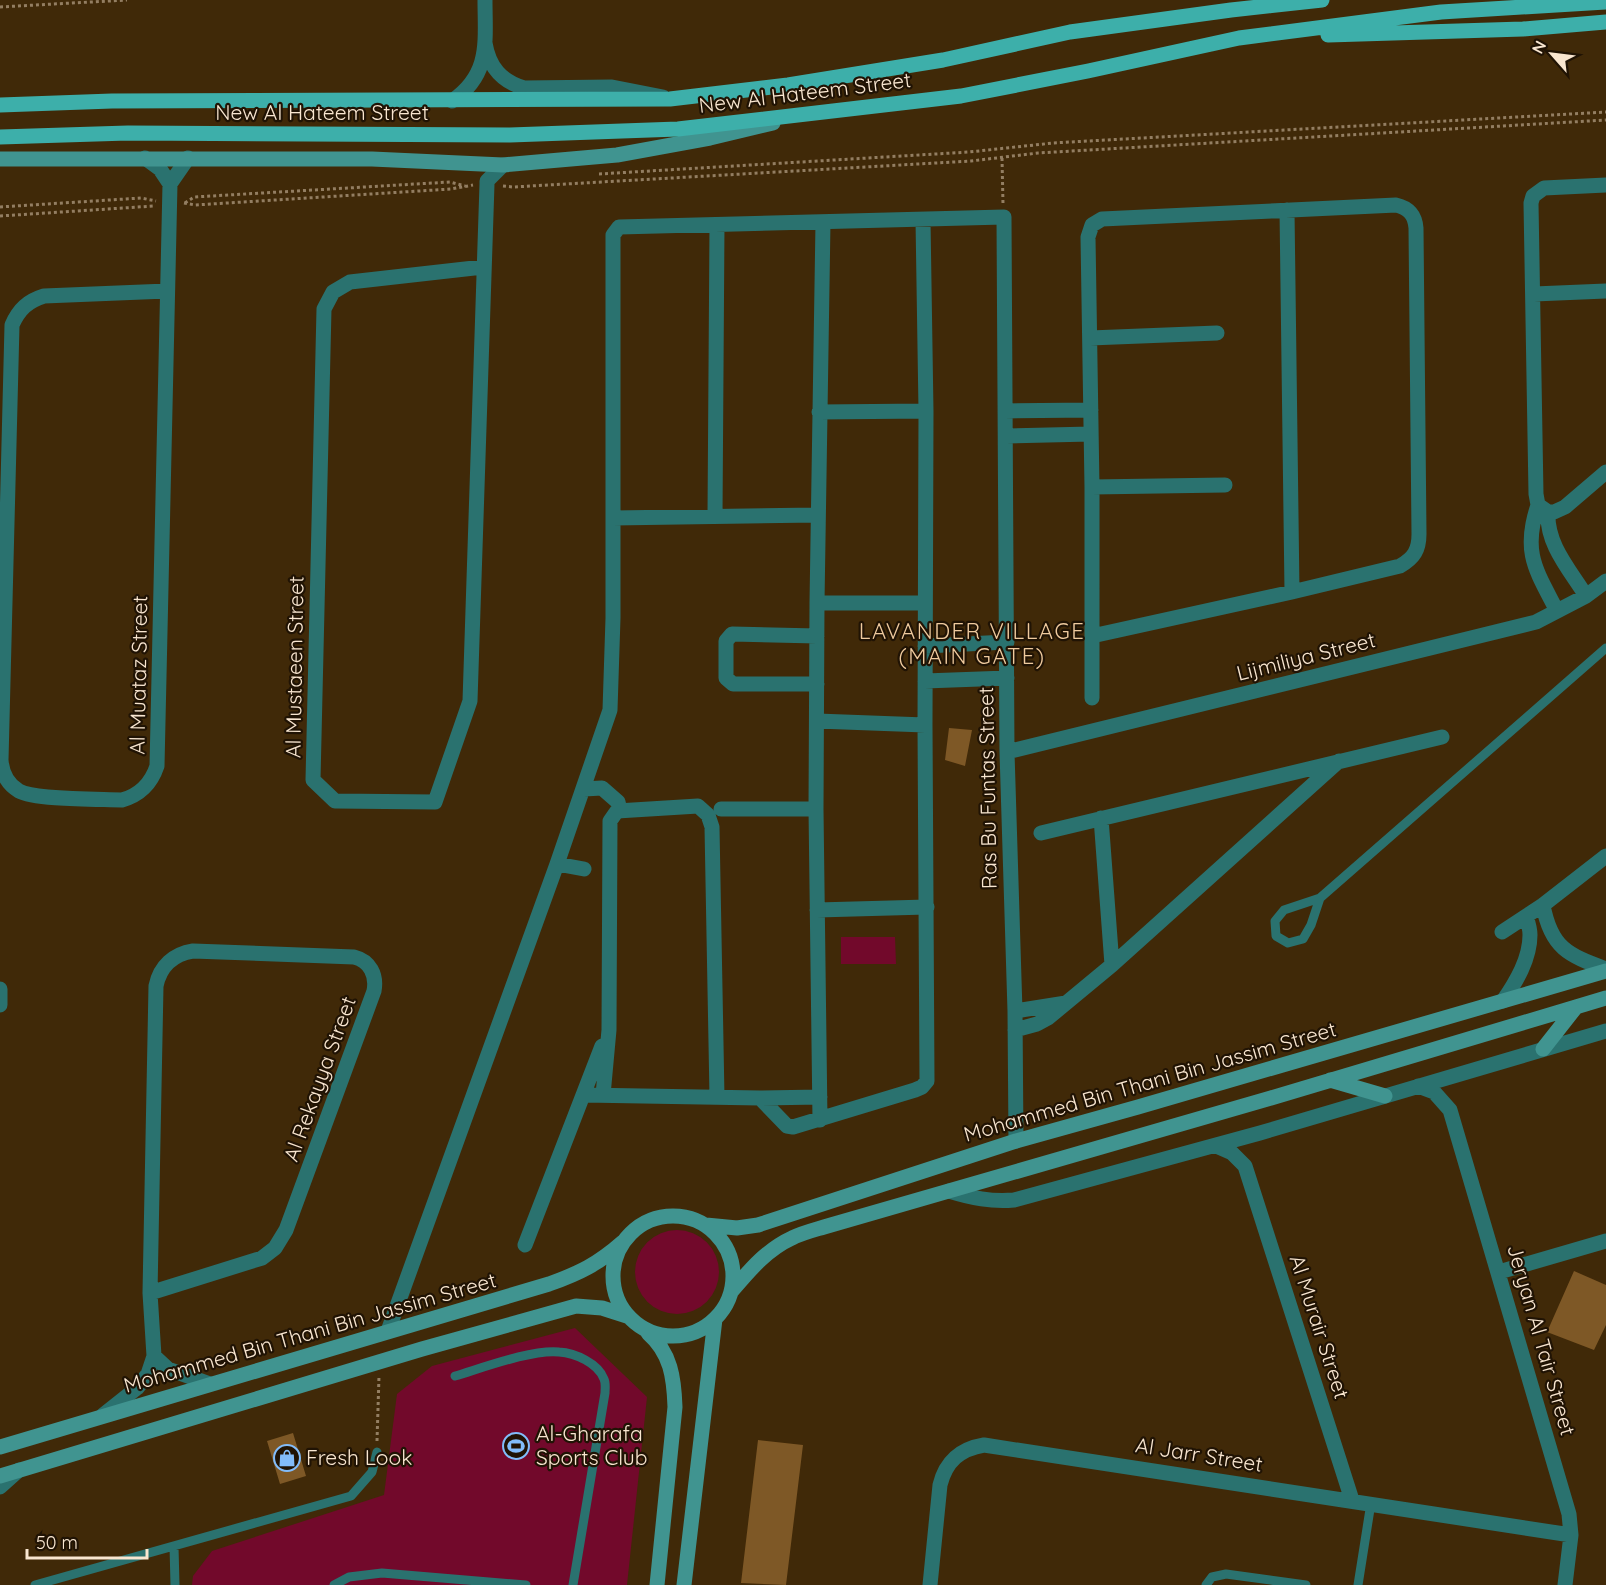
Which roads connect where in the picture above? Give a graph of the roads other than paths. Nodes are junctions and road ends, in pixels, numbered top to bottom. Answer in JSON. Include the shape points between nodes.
{"nodes":[{"id":1,"x":485,"y":0,"type":"edge"},
{"id":2,"x":1252,"y":0,"type":"edge"},
{"id":3,"x":1322,"y":0,"type":"edge"},
{"id":4,"x":1606,"y":2,"type":"edge"},
{"id":5,"x":1231,"y":10,"type":"junction"},
{"id":6,"x":1606,"y":22,"type":"edge"},
{"id":7,"x":1239,"y":38,"type":"junction"},
{"id":8,"x":485,"y":43,"type":"junction"},
{"id":9,"x":670,"y":99,"type":"junction"},
{"id":10,"x":452,"y":101,"type":"junction"},
{"id":11,"x":0,"y":105,"type":"edge"},
{"id":12,"x":801,"y":116,"type":"junction"},
{"id":13,"x":0,"y":137,"type":"edge"},
{"id":14,"x":145,"y":158,"type":"junction"},
{"id":15,"x":188,"y":158,"type":"junction"},
{"id":16,"x":0,"y":159,"type":"edge"},
{"id":17,"x":462,"y":165,"type":"junction"},
{"id":18,"x":503,"y":165,"type":"junction"},
{"id":19,"x":492,"y":182,"type":"junction"},
{"id":20,"x":170,"y":184,"type":"junction"},
{"id":21,"x":1606,"y":185,"type":"edge"},
{"id":22,"x":1287,"y":210,"type":"junction"},
{"id":23,"x":923,"y":220,"type":"junction"},
{"id":24,"x":823,"y":222,"type":"junction"},
{"id":25,"x":717,"y":225,"type":"junction"},
{"id":26,"x":483,"y":267,"type":"junction"},
{"id":27,"x":167,"y":291,"type":"junction"},
{"id":28,"x":1606,"y":291,"type":"edge"},
{"id":29,"x":1534,"y":294,"type":"junction"},
{"id":30,"x":1217,"y":333,"type":"dead end"},
{"id":31,"x":1090,"y":338,"type":"junction"},
{"id":32,"x":1091,"y":410,"type":"junction"},
{"id":33,"x":926,"y":411,"type":"junction"},
{"id":34,"x":1005,"y":411,"type":"junction"},
{"id":35,"x":819,"y":412,"type":"junction"},
{"id":36,"x":1092,"y":434,"type":"junction"},
{"id":37,"x":1006,"y":436,"type":"junction"},
{"id":38,"x":1606,"y":472,"type":"edge"},
{"id":39,"x":1225,"y":485,"type":"dead end"},
{"id":40,"x":1092,"y":487,"type":"junction"},
{"id":41,"x":1543,"y":509,"type":"junction"},
{"id":42,"x":817,"y":515,"type":"junction"},
{"id":43,"x":715,"y":516,"type":"junction"},
{"id":44,"x":614,"y":518,"type":"junction"},
{"id":45,"x":1606,"y":580,"type":"edge"},
{"id":46,"x":1292,"y":592,"type":"junction"},
{"id":47,"x":1586,"y":596,"type":"junction"},
{"id":48,"x":817,"y":603,"type":"junction"},
{"id":49,"x":925,"y":603,"type":"junction"},
{"id":50,"x":1557,"y":612,"type":"junction"},
{"id":51,"x":817,"y":636,"type":"junction"},
{"id":52,"x":1092,"y":636,"type":"junction"},
{"id":53,"x":1007,"y":642,"type":"junction"},
{"id":54,"x":925,"y":646,"type":"junction"},
{"id":55,"x":1606,"y":648,"type":"edge"},
{"id":56,"x":1007,"y":678,"type":"junction"},
{"id":57,"x":926,"y":681,"type":"junction"},
{"id":58,"x":817,"y":684,"type":"junction"},
{"id":59,"x":1092,"y":698,"type":"dead end"},
{"id":60,"x":817,"y":721,"type":"junction"},
{"id":61,"x":925,"y":724,"type":"junction"},
{"id":62,"x":1442,"y":737,"type":"dead end"},
{"id":63,"x":1007,"y":752,"type":"junction"},
{"id":64,"x":1339,"y":761,"type":"junction"},
{"id":65,"x":584,"y":789,"type":"junction"},
{"id":66,"x":721,"y":809,"type":"dead end"},
{"id":67,"x":816,"y":809,"type":"junction"},
{"id":68,"x":620,"y":811,"type":"junction"},
{"id":69,"x":1101,"y":818,"type":"junction"},
{"id":70,"x":1041,"y":833,"type":"dead end"},
{"id":71,"x":1606,"y":856,"type":"edge"},
{"id":72,"x":557,"y":864,"type":"junction"},
{"id":73,"x":584,"y":869,"type":"dead end"},
{"id":74,"x":1320,"y":898,"type":"junction"},
{"id":75,"x":1543,"y":905,"type":"junction"},
{"id":76,"x":927,"y":907,"type":"junction"},
{"id":77,"x":817,"y":910,"type":"junction"},
{"id":78,"x":1526,"y":916,"type":"junction"},
{"id":79,"x":1502,"y":932,"type":"dead end"},
{"id":80,"x":1112,"y":965,"type":"junction"},
{"id":81,"x":1606,"y":970,"type":"edge"},
{"id":82,"x":0,"y":989,"type":"edge"},
{"id":83,"x":1606,"y":998,"type":"edge"},
{"id":84,"x":1503,"y":1001,"type":"junction"},
{"id":85,"x":1066,"y":1003,"type":"junction"},
{"id":86,"x":0,"y":1005,"type":"edge"},
{"id":87,"x":1576,"y":1007,"type":"junction"},
{"id":88,"x":1015,"y":1011,"type":"junction"},
{"id":89,"x":609,"y":1029,"type":"junction"},
{"id":90,"x":1015,"y":1030,"type":"junction"},
{"id":91,"x":1606,"y":1031,"type":"edge"},
{"id":92,"x":1543,"y":1049,"type":"junction"},
{"id":93,"x":1461,"y":1073,"type":"junction"},
{"id":94,"x":1330,"y":1080,"type":"junction"},
{"id":95,"x":1418,"y":1086,"type":"junction"},
{"id":96,"x":584,"y":1095,"type":"junction"},
{"id":97,"x":603,"y":1095,"type":"junction"},
{"id":98,"x":1385,"y":1096,"type":"junction"},
{"id":99,"x":717,"y":1097,"type":"junction"},
{"id":100,"x":820,"y":1097,"type":"junction"},
{"id":101,"x":760,"y":1098,"type":"junction"},
{"id":102,"x":1450,"y":1110,"type":"junction"},
{"id":103,"x":820,"y":1120,"type":"junction"},
{"id":104,"x":1260,"y":1133,"type":"junction"},
{"id":105,"x":1016,"y":1141,"type":"junction"},
{"id":106,"x":1216,"y":1146,"type":"junction"},
{"id":107,"x":1245,"y":1166,"type":"junction"},
{"id":108,"x":949,"y":1191,"type":"junction"},
{"id":109,"x":706,"y":1225,"type":"junction"},
{"id":110,"x":1606,"y":1241,"type":"edge"},
{"id":111,"x":623,"y":1242,"type":"junction"},
{"id":112,"x":525,"y":1245,"type":"dead end"},
{"id":113,"x":1499,"y":1272,"type":"junction"},
{"id":114,"x":731,"y":1292,"type":"junction"},
{"id":115,"x":150,"y":1293,"type":"junction"},
{"id":116,"x":627,"y":1316,"type":"junction"},
{"id":117,"x":715,"y":1319,"type":"junction"},
{"id":118,"x":645,"y":1330,"type":"junction"},
{"id":119,"x":388,"y":1331,"type":"junction"},
{"id":120,"x":154,"y":1356,"type":"junction"},
{"id":121,"x":456,"y":1376,"type":"dead end"},
{"id":122,"x":210,"y":1384,"type":"junction"},
{"id":123,"x":100,"y":1417,"type":"junction"},
{"id":124,"x":0,"y":1447,"type":"edge"},
{"id":125,"x":377,"y":1452,"type":"road end"},
{"id":126,"x":19,"y":1470,"type":"junction"},
{"id":127,"x":0,"y":1476,"type":"edge"},
{"id":128,"x":0,"y":1487,"type":"edge"},
{"id":129,"x":1352,"y":1500,"type":"junction"},
{"id":130,"x":1371,"y":1503,"type":"junction"},
{"id":131,"x":1571,"y":1535,"type":"junction"},
{"id":132,"x":174,"y":1546,"type":"junction"},
{"id":133,"x":35,"y":1585,"type":"edge"},
{"id":134,"x":175,"y":1585,"type":"edge"},
{"id":135,"x":334,"y":1585,"type":"edge"},
{"id":136,"x":526,"y":1585,"type":"edge"},
{"id":137,"x":573,"y":1585,"type":"edge"},
{"id":138,"x":657,"y":1585,"type":"edge"},
{"id":139,"x":684,"y":1585,"type":"edge"},
{"id":140,"x":930,"y":1585,"type":"edge"},
{"id":141,"x":1206,"y":1585,"type":"edge"},
{"id":142,"x":1306,"y":1585,"type":"edge"},
{"id":143,"x":1358,"y":1585,"type":"edge"},
{"id":144,"x":1565,"y":1585,"type":"edge"}],
"edges":[{"from":1,"to":8,"type":"street"},
{"from":2,"to":5,"type":"main road"},
{"from":3,"to":5,"type":"main road","name":"New Al Hateem Street"},
{"from":4,"to":7,"type":"main road","name":"New Al Hateem Street","via":[[1441,12]]},
{"from":5,"to":9,"type":"main road","name":"New Al Hateem Street","via":[[1070,32],[944,60],[788,85]]},
{"from":6,"to":7,"type":"main road"},
{"from":7,"to":12,"type":"main road","name":"New Al Hateem Street","via":[[961,96]]},
{"from":8,"to":9,"type":"street","via":[[493,67],[501,77],[518,86],[612,87]]},
{"from":8,"to":10,"type":"street","via":[[480,70],[464,93]]},
{"from":9,"to":10,"type":"main road","name":"New Al Hateem Street"},
{"from":10,"to":11,"type":"main road","name":"New Al Hateem Street"},
{"from":12,"to":13,"type":"main road","name":"New Al Hateem Street","via":[[678,129],[510,135],[163,133]]},
{"from":12,"to":18,"type":"main road","via":[[710,138],[617,154]]},
{"from":14,"to":15,"type":"main road"},
{"from":14,"to":16,"type":"main road"},
{"from":14,"to":20,"type":"street","via":[[160,169]]},
{"from":15,"to":17,"type":"main road","via":[[372,159]]},
{"from":15,"to":20,"type":"street"},
{"from":17,"to":18,"type":"main road"},
{"from":17,"to":19,"type":"street"},
{"from":18,"to":19,"type":"street"},
{"from":19,"to":26,"type":"street","name":"Al Mustaeen Street"},
{"from":20,"to":27,"type":"street","name":"Al Muataz Street"},
{"from":21,"to":29,"type":"street","via":[[1545,188],[1533,196]]},
{"from":22,"to":31,"type":"street","via":[[1096,222],[1088,237]]},
{"from":22,"to":46,"type":"street"},
{"from":22,"to":46,"type":"street","via":[[1396,205],[1413,215],[1416,228],[1419,544],[1415,554],[1400,566]]},
{"from":23,"to":24,"type":"street"},
{"from":23,"to":33,"type":"street"},
{"from":23,"to":34,"type":"street","name":"Ras Bu Funtas Street","via":[[1004,218]]},
{"from":24,"to":25,"type":"street"},
{"from":24,"to":35,"type":"street"},
{"from":25,"to":43,"type":"street"},
{"from":25,"to":44,"type":"street","via":[[619,227],[613,236]]},
{"from":26,"to":26,"type":"street","name":"Al Mustaeen Street","via":[[470,701],[435,802],[335,801],[313,780],[324,309],[333,292],[350,282]]},
{"from":27,"to":27,"type":"street","name":"Al Muataz Street","via":[[157,766],[150,782],[138,794],[122,800],[26,794],[11,785],[1,760],[12,325],[27,303],[44,296]]},
{"from":28,"to":29,"type":"street"},
{"from":29,"to":41,"type":"street","via":[[1536,494]]},
{"from":30,"to":31,"type":"street"},
{"from":31,"to":32,"type":"street"},
{"from":32,"to":34,"type":"street"},
{"from":32,"to":36,"type":"street"},
{"from":33,"to":35,"type":"street"},
{"from":33,"to":49,"type":"street"},
{"from":34,"to":37,"type":"street","name":"Ras Bu Funtas Street"},
{"from":35,"to":42,"type":"street"},
{"from":36,"to":37,"type":"street"},
{"from":36,"to":40,"type":"street"},
{"from":37,"to":53,"type":"street","name":"Ras Bu Funtas Street"},
{"from":38,"to":41,"type":"street","via":[[1565,507],[1554,512]]},
{"from":39,"to":40,"type":"street"},
{"from":40,"to":52,"type":"street"},
{"from":41,"to":47,"type":"street","via":[[1553,544]]},
{"from":41,"to":50,"type":"street","via":[[1531,526],[1531,557]]},
{"from":42,"to":43,"type":"street"},
{"from":42,"to":48,"type":"street"},
{"from":43,"to":44,"type":"street"},
{"from":44,"to":65,"type":"street","via":[[610,710]]},
{"from":45,"to":47,"type":"street","name":"Lijmiliya Street"},
{"from":46,"to":52,"type":"street"},
{"from":47,"to":50,"type":"street","name":"Lijmiliya Street"},
{"from":48,"to":49,"type":"street"},
{"from":48,"to":51,"type":"street"},
{"from":49,"to":54,"type":"street"},
{"from":50,"to":63,"type":"street","name":"Lijmiliya Street","via":[[1536,622]]},
{"from":51,"to":58,"type":"street"},
{"from":51,"to":58,"type":"street","via":[[732,634],[726,640],[728,682]]},
{"from":52,"to":59,"type":"street"},
{"from":53,"to":54,"type":"street"},
{"from":53,"to":56,"type":"street","name":"Ras Bu Funtas Street"},
{"from":54,"to":57,"type":"street"},
{"from":55,"to":74,"type":"lane"},
{"from":56,"to":57,"type":"street"},
{"from":56,"to":63,"type":"street","name":"Ras Bu Funtas Street"},
{"from":57,"to":61,"type":"street"},
{"from":58,"to":60,"type":"street"},
{"from":60,"to":61,"type":"street"},
{"from":60,"to":67,"type":"street"},
{"from":61,"to":76,"type":"street"},
{"from":62,"to":64,"type":"street"},
{"from":63,"to":88,"type":"street","name":"Ras Bu Funtas Street"},
{"from":64,"to":69,"type":"street"},
{"from":64,"to":80,"type":"street"},
{"from":65,"to":68,"type":"street","via":[[602,788],[618,802]]},
{"from":65,"to":72,"type":"street"},
{"from":66,"to":67,"type":"street"},
{"from":67,"to":77,"type":"street"},
{"from":68,"to":89,"type":"street","via":[[610,821]]},
{"from":68,"to":99,"type":"street","via":[[698,806],[708,815],[712,826]]},
{"from":69,"to":70,"type":"street"},
{"from":69,"to":80,"type":"street"},
{"from":71,"to":75,"type":"street"},
{"from":72,"to":73,"type":"street"},
{"from":72,"to":119,"type":"street"},
{"from":74,"to":74,"type":"lane","via":[[1284,910],[1275,921],[1276,936],[1288,943],[1303,939]]},
{"from":75,"to":78,"type":"street"},
{"from":75,"to":81,"type":"street","via":[[1552,937],[1581,959]]},
{"from":76,"to":77,"type":"street"},
{"from":76,"to":103,"type":"street","via":[[927,1081],[915,1090]]},
{"from":77,"to":100,"type":"street"},
{"from":78,"to":79,"type":"street"},
{"from":78,"to":84,"type":"street","via":[[1528,952]]},
{"from":80,"to":85,"type":"street"},
{"from":81,"to":84,"type":"main road","name":"Mohammed Bin Thani Bin Jassim Street"},
{"from":82,"to":86,"type":"street"},
{"from":83,"to":87,"type":"main road"},
{"from":84,"to":105,"type":"main road","name":"Mohammed Bin Thani Bin Jassim Street"},
{"from":85,"to":88,"type":"street"},
{"from":85,"to":90,"type":"street","via":[[1038,1024]]},
{"from":87,"to":92,"type":"main road"},
{"from":87,"to":94,"type":"main road"},
{"from":88,"to":90,"type":"street","name":"Ras Bu Funtas Street"},
{"from":89,"to":96,"type":"street"},
{"from":89,"to":97,"type":"street"},
{"from":90,"to":105,"type":"street","name":"Ras Bu Funtas Street"},
{"from":91,"to":92,"type":"street"},
{"from":92,"to":93,"type":"street"},
{"from":93,"to":95,"type":"street"},
{"from":93,"to":102,"type":"street","name":"Jeryan Al Tair Street","via":[[1452,1090]]},
{"from":94,"to":98,"type":"main road"},
{"from":94,"to":108,"type":"main road"},
{"from":95,"to":98,"type":"street"},
{"from":95,"to":102,"type":"street","via":[[1434,1092]]},
{"from":96,"to":97,"type":"street"},
{"from":96,"to":112,"type":"street"},
{"from":97,"to":99,"type":"street"},
{"from":98,"to":104,"type":"street"},
{"from":99,"to":101,"type":"street"},
{"from":100,"to":101,"type":"street"},
{"from":100,"to":103,"type":"street"},
{"from":101,"to":103,"type":"street","via":[[787,1126],[800,1127]]},
{"from":102,"to":113,"type":"street","name":"Jeryan Al Tair Street"},
{"from":104,"to":106,"type":"street"},
{"from":104,"to":107,"type":"street"},
{"from":105,"to":109,"type":"main road","name":"Mohammed Bin Thani Bin Jassim Street","via":[[758,1225]]},
{"from":106,"to":107,"type":"street","via":[[1232,1153]]},
{"from":106,"to":108,"type":"street","via":[[1014,1200],[993,1202]]},
{"from":107,"to":129,"type":"street","name":"Al Murair Street"},
{"from":108,"to":114,"type":"main road","via":[[792,1238],[758,1261]]},
{"from":109,"to":111,"type":"main road","via":[[684,1216],[661,1216],[640,1226]]},
{"from":109,"to":114,"type":"main road","via":[[720,1238],[729,1255],[733,1273]]},
{"from":110,"to":113,"type":"street"},
{"from":111,"to":116,"type":"main road","via":[[615,1260],[613,1280],[617,1299]]},
{"from":111,"to":119,"type":"main road","name":"Mohammed Bin Thani Bin Jassim Street","via":[[580,1273]]},
{"from":113,"to":131,"type":"street","name":"Jeryan Al Tair Street","via":[[1563,1491]]},
{"from":114,"to":117,"type":"main road"},
{"from":115,"to":115,"type":"street","name":"Al Rekayya Street","via":[[156,986],[161,972],[174,957],[193,951],[363,959],[373,971],[374,991],[280,1241],[269,1254],[254,1262]]},
{"from":115,"to":120,"type":"street","name":"Al Rekayya Street"},
{"from":116,"to":118,"type":"main road"},
{"from":116,"to":126,"type":"main road","via":[[576,1305]]},
{"from":117,"to":118,"type":"main road","via":[[697,1331],[676,1336]]},
{"from":117,"to":139,"type":"main road"},
{"from":118,"to":138,"type":"main road","via":[[659,1343],[674,1383],[675,1407]]},
{"from":119,"to":122,"type":"main road","name":"Mohammed Bin Thani Bin Jassim Street"},
{"from":120,"to":122,"type":"street","via":[[168,1369]]},
{"from":120,"to":123,"type":"street","name":"Al Rekayya Street","via":[[148,1374],[137,1388]]},
{"from":121,"to":137,"type":"lane","via":[[523,1356],[558,1352],[581,1358],[597,1368],[605,1380]]},
{"from":122,"to":123,"type":"main road","name":"Mohammed Bin Thani Bin Jassim Street"},
{"from":123,"to":124,"type":"main road","name":"Mohammed Bin Thani Bin Jassim Street"},
{"from":125,"to":132,"type":"lane","via":[[372,1472],[351,1497]]},
{"from":126,"to":127,"type":"main road"},
{"from":126,"to":128,"type":"street"},
{"from":129,"to":130,"type":"street","name":"Al Jarr Street"},
{"from":129,"to":140,"type":"street","name":"Al Jarr Street","via":[[994,1445],[975,1446],[958,1454],[942,1475]]},
{"from":130,"to":131,"type":"street","name":"Al Jarr Street"},
{"from":130,"to":143,"type":"lane"},
{"from":131,"to":144,"type":"street","name":"Jeryan Al Tair Street"},
{"from":132,"to":133,"type":"lane"},
{"from":132,"to":134,"type":"lane"},
{"from":135,"to":136,"type":"lane","via":[[349,1577],[382,1573]]},
{"from":141,"to":142,"type":"lane","via":[[1221,1574]]}]}
